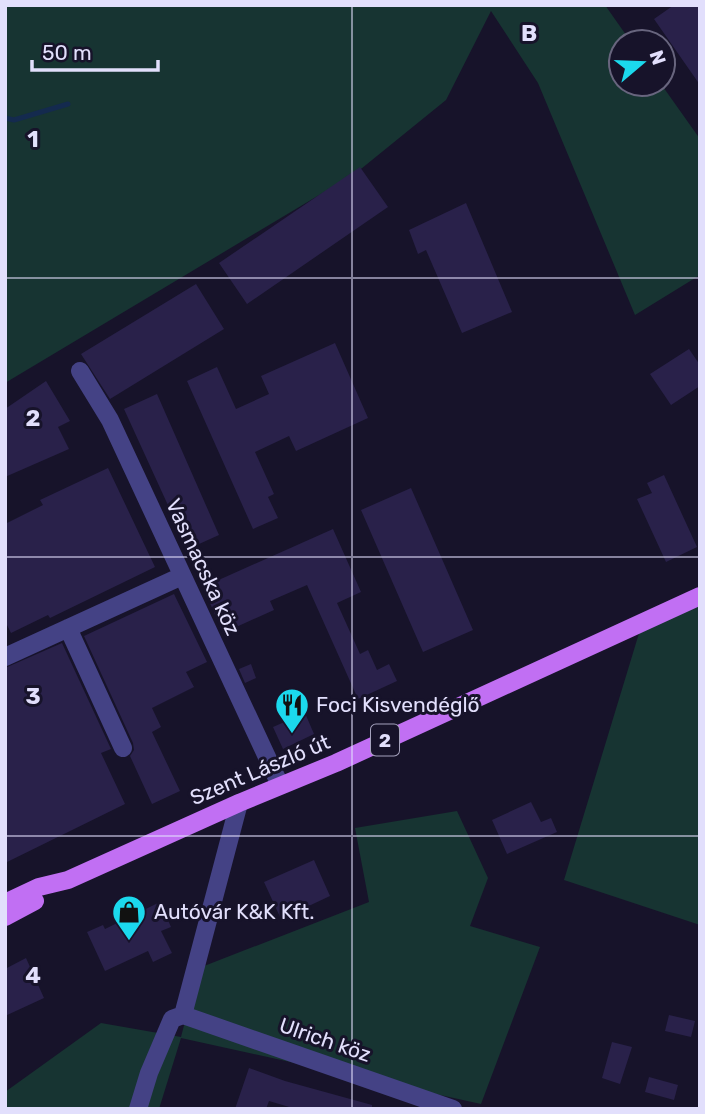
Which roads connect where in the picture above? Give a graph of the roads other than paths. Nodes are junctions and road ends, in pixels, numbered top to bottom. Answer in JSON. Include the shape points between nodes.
{"nodes":[{"id":1,"x":80,"y":371,"type":"dead end"},
{"id":2,"x":182,"y":576,"type":"junction"},
{"id":3,"x":700,"y":596,"type":"edge"},
{"id":4,"x":68,"y":628,"type":"junction"},
{"id":5,"x":5,"y":657,"type":"edge"},
{"id":6,"x":123,"y":748,"type":"dead end"},
{"id":7,"x":280,"y":785,"type":"junction"},
{"id":8,"x":239,"y":803,"type":"junction"},
{"id":9,"x":68,"y":880,"type":"junction"},
{"id":10,"x":5,"y":903,"type":"edge"},
{"id":11,"x":5,"y":917,"type":"edge"},
{"id":12,"x":183,"y":1015,"type":"junction"},
{"id":13,"x":138,"y":1109,"type":"edge"},
{"id":14,"x":453,"y":1109,"type":"edge"}],
"edges":[{"from":1,"to":2,"type":"street","name":"Vasmacska köz","via":[[110,420]]},
{"from":2,"to":4,"type":"street"},
{"from":2,"to":7,"type":"street","name":"Vasmacska köz"},
{"from":3,"to":7,"type":"main road","name":"Szent László út","number":"2"},
{"from":4,"to":5,"type":"street"},
{"from":4,"to":6,"type":"street"},
{"from":7,"to":8,"type":"main road","name":"Szent László út","number":"2"},
{"from":8,"to":9,"type":"main road","name":"Szent László út","number":"2"},
{"from":8,"to":12,"type":"street"},
{"from":9,"to":10,"type":"main road","number":"2"},
{"from":9,"to":11,"type":"main road","number":"2"},
{"from":12,"to":13,"type":"street","via":[[172,1019]]},
{"from":12,"to":14,"type":"street","name":"Ulrich köz"}]}
